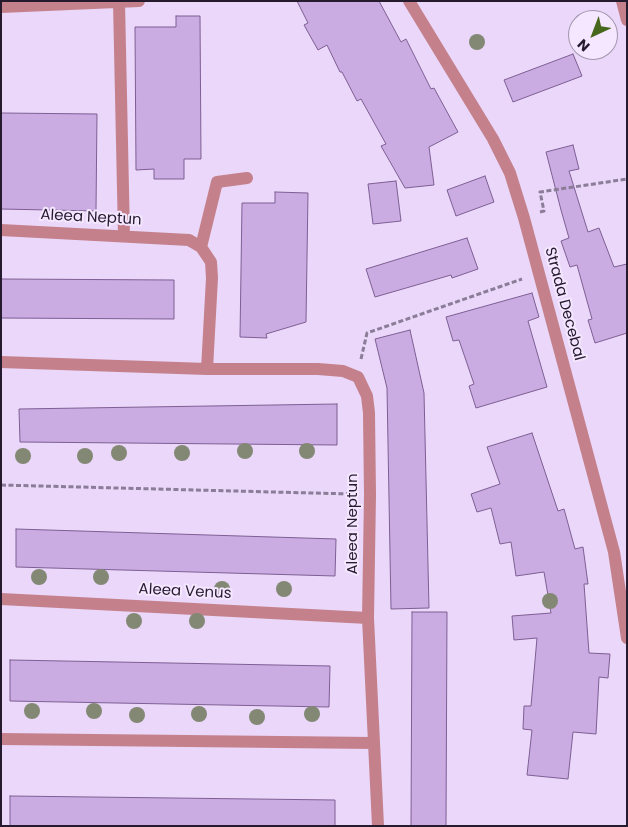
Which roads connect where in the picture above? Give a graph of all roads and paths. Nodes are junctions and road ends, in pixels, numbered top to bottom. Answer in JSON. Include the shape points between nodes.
{"nodes":[{"id":1,"x":139,"y":1,"type":"edge"},
{"id":2,"x":409,"y":1,"type":"edge"},
{"id":3,"x":622,"y":1,"type":"edge"},
{"id":4,"x":119,"y":2,"type":"edge"},
{"id":5,"x":1,"y":7,"type":"edge"},
{"id":6,"x":627,"y":20,"type":"edge"},
{"id":7,"x":247,"y":178,"type":"dead end"},
{"id":8,"x":627,"y":179,"type":"edge"},
{"id":9,"x":524,"y":218,"type":"junction"},
{"id":10,"x":1,"y":230,"type":"edge"},
{"id":11,"x":124,"y":236,"type":"junction"},
{"id":12,"x":201,"y":247,"type":"junction"},
{"id":13,"x":526,"y":278,"type":"dead end"},
{"id":14,"x":1,"y":362,"type":"edge"},
{"id":15,"x":207,"y":370,"type":"junction"},
{"id":16,"x":358,"y":377,"type":"junction"},
{"id":17,"x":1,"y":485,"type":"edge"},
{"id":18,"x":370,"y":495,"type":"junction"},
{"id":19,"x":627,"y":549,"type":"edge"},
{"id":20,"x":614,"y":552,"type":"junction"},
{"id":21,"x":1,"y":599,"type":"edge"},
{"id":22,"x":368,"y":618,"type":"junction"},
{"id":23,"x":627,"y":638,"type":"edge"},
{"id":24,"x":1,"y":739,"type":"edge"},
{"id":25,"x":374,"y":743,"type":"junction"},
{"id":26,"x":378,"y":826,"type":"edge"}],
"edges":[{"from":1,"to":4,"type":"street"},
{"from":2,"to":9,"type":"street","name":"Strada Decebal","via":[[493,139],[510,174]]},
{"from":3,"to":6,"type":"street"},
{"from":4,"to":5,"type":"street"},
{"from":4,"to":11,"type":"street"},
{"from":7,"to":12,"type":"street","via":[[217,182]]},
{"from":8,"to":9,"type":"path","via":[[540,192],[544,211]]},
{"from":9,"to":20,"type":"street","name":"Strada Decebal"},
{"from":10,"to":11,"type":"street","name":"Aleea Neptun"},
{"from":11,"to":12,"type":"street","name":"Aleea Neptun","via":[[189,240]]},
{"from":12,"to":15,"type":"street","via":[[211,262],[212,278]]},
{"from":13,"to":16,"type":"path","via":[[367,333]]},
{"from":14,"to":15,"type":"street"},
{"from":15,"to":16,"type":"street","via":[[318,369],[343,371]]},
{"from":16,"to":18,"type":"street","name":"Aleea Neptun","via":[[367,396]]},
{"from":17,"to":18,"type":"path"},
{"from":18,"to":22,"type":"street","name":"Aleea Neptun"},
{"from":19,"to":20,"type":"street"},
{"from":20,"to":23,"type":"street","name":"Strada Decebal"},
{"from":21,"to":22,"type":"street","name":"Aleea Venus"},
{"from":22,"to":25,"type":"street","name":"Aleea Neptun"},
{"from":24,"to":25,"type":"street"},
{"from":25,"to":26,"type":"street","name":"Aleea Neptun"}]}
